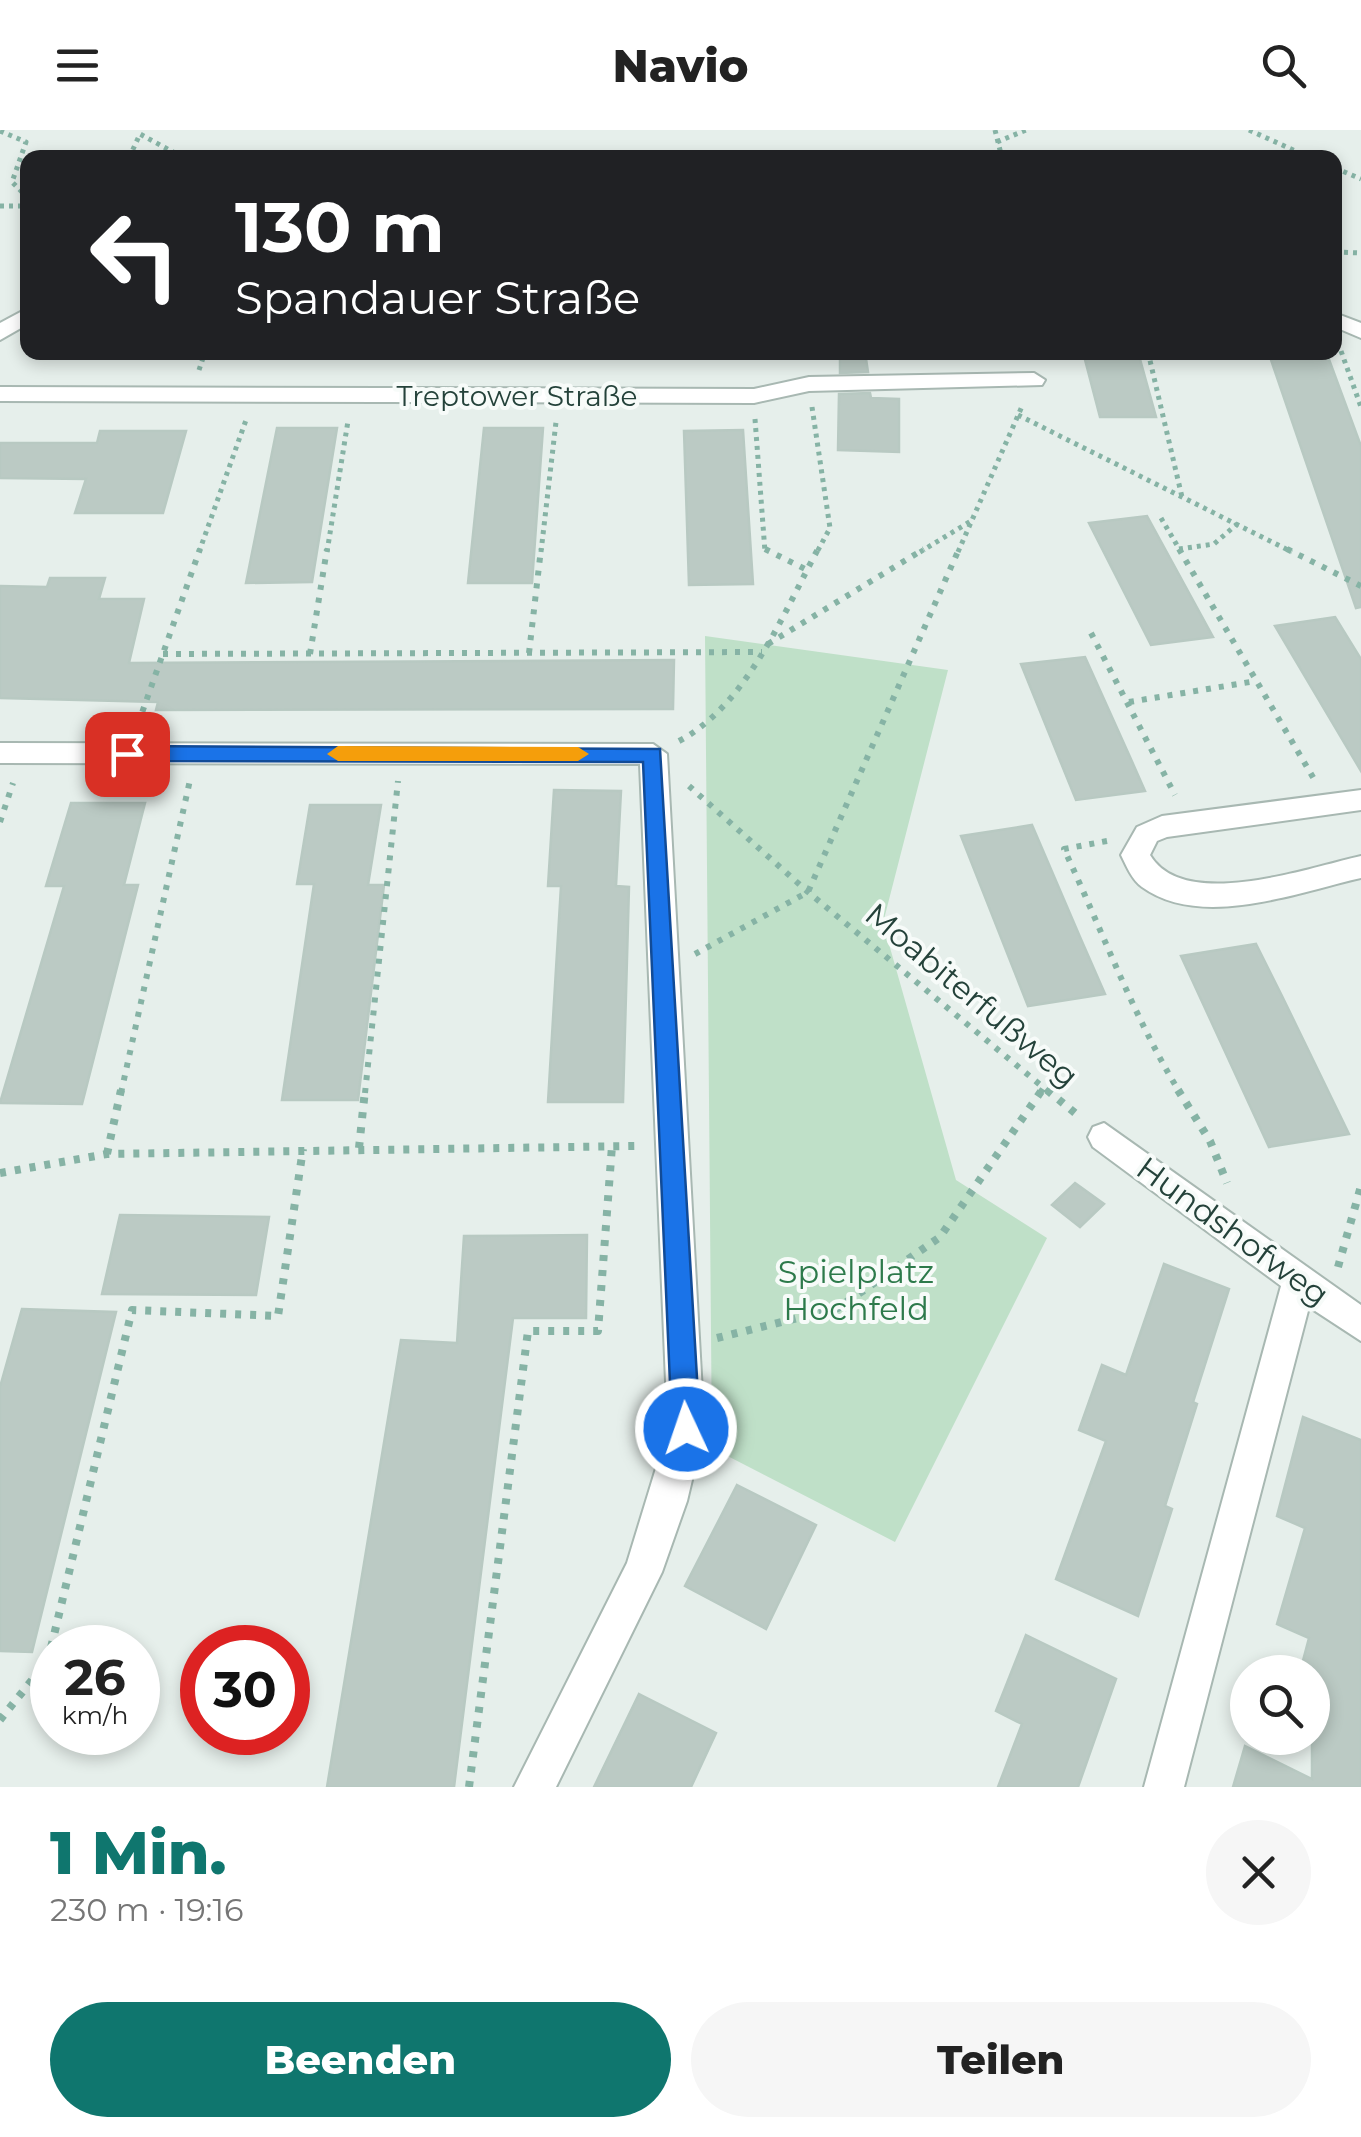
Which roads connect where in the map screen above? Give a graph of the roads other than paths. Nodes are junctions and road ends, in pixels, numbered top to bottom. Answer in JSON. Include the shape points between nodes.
{"nodes":[{"id":1,"x":1034,"y":380,"type":"road end"},
{"id":2,"x":0,"y":394,"type":"edge"},
{"id":3,"x":11,"y":753,"type":"edge"},
{"id":4,"x":1361,"y":800,"type":"edge"},
{"id":5,"x":1361,"y":867,"type":"edge"},
{"id":6,"x":1104,"y":1137,"type":"road end"},
{"id":7,"x":1314,"y":1289,"type":"junction"},
{"id":8,"x":1361,"y":1325,"type":"edge"},
{"id":9,"x":534,"y":1787,"type":"edge"},
{"id":10,"x":1164,"y":1787,"type":"edge"}],
"edges":[{"from":1,"to":2,"type":"street","name":"Treptower Straße","via":[[809,384],[754,396]]},
{"from":3,"to":9,"type":"street","via":[[653,754],[686,1429],[643,1572]]},
{"from":4,"to":5,"type":"street","via":[[1188,823],[1147,834],[1135,855],[1143,873],[1167,892],[1186,896]]},
{"from":6,"to":7,"type":"street","name":"Hundshofweg"},
{"from":7,"to":8,"type":"street","name":"Hundshofweg"},
{"from":7,"to":10,"type":"street"}]}
